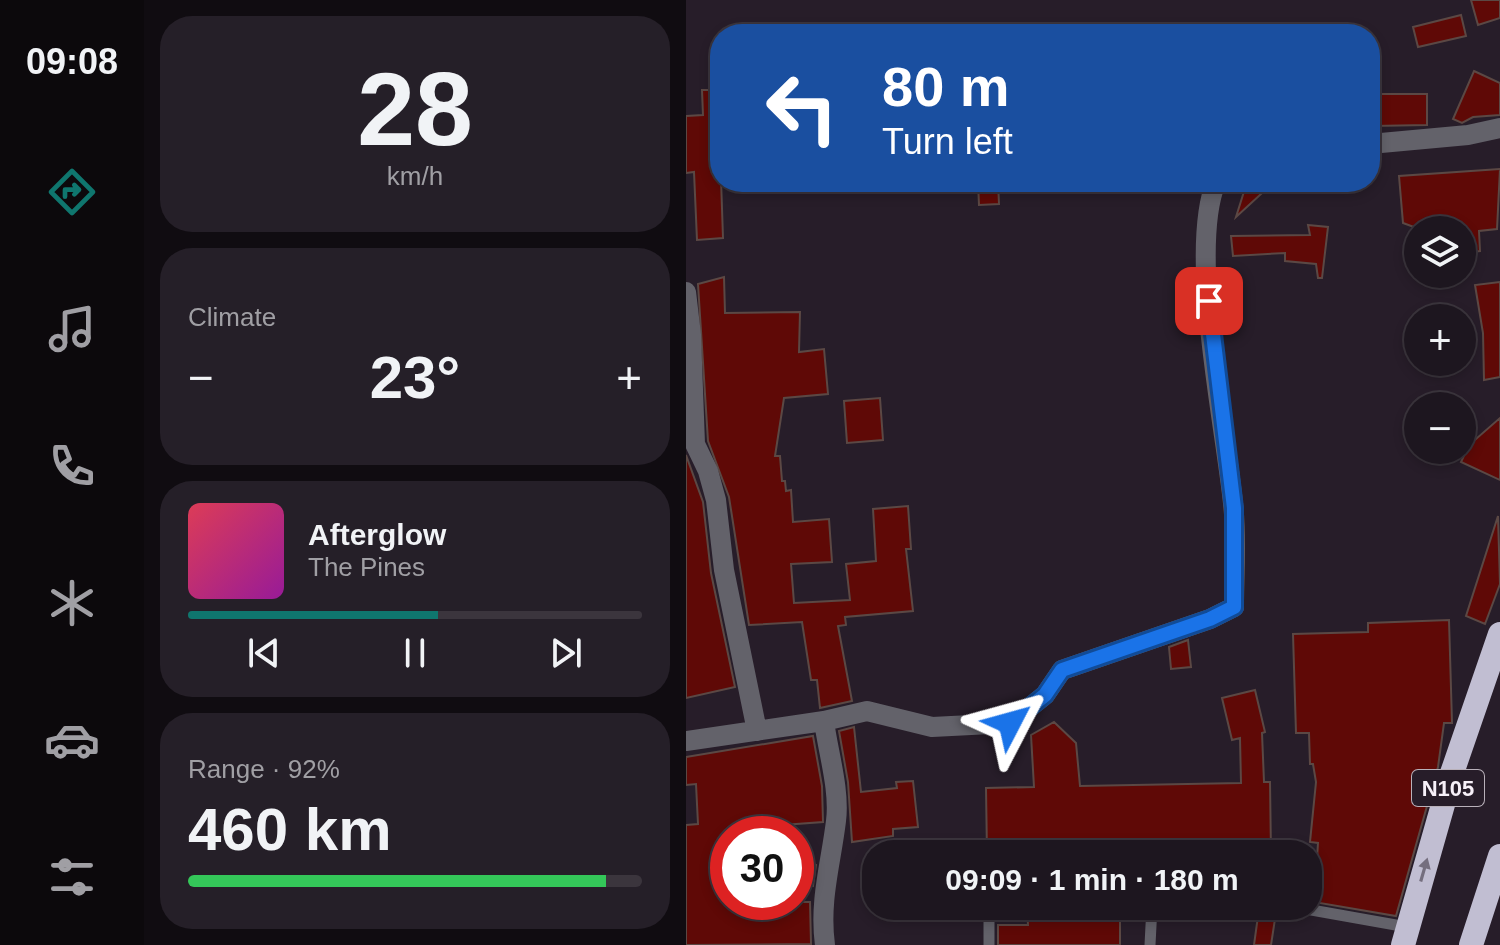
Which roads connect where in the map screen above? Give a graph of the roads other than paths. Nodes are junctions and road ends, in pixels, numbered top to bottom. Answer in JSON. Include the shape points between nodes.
{"nodes":[{"id":1,"x":1500,"y":128,"type":"edge"},
{"id":2,"x":1380,"y":143,"type":"edge"},
{"id":3,"x":1212,"y":192,"type":"edge"},
{"id":4,"x":686,"y":292,"type":"edge"},
{"id":5,"x":1500,"y":634,"type":"edge"},
{"id":6,"x":824,"y":721,"type":"junction"},
{"id":7,"x":757,"y":731,"type":"junction"},
{"id":8,"x":686,"y":741,"type":"edge"},
{"id":9,"x":1499,"y":864,"type":"edge"},
{"id":10,"x":1322,"y":915,"type":"edge"},
{"id":11,"x":989,"y":920,"type":"edge"},
{"id":12,"x":1151,"y":920,"type":"edge"},
{"id":13,"x":1405,"y":936,"type":"edge"},
{"id":14,"x":825,"y":945,"type":"edge"},
{"id":15,"x":989,"y":945,"type":"edge"},
{"id":16,"x":1150,"y":945,"type":"edge"},
{"id":17,"x":1471,"y":945,"type":"edge"}],
"edges":[{"from":1,"to":2,"type":"street"},
{"from":3,"to":6,"type":"street","via":[[1206,272],[1234,508],[1234,607],[1062,670],[1045,695],[1010,723],[932,727],[867,711]]},
{"from":4,"to":7,"type":"street","via":[[695,444],[716,500],[724,570]]},
{"from":13,"to":5,"type":"highway","number":"N105","one_way":true,"via":[[1452,773]]},
{"from":6,"to":7,"type":"street"},
{"from":6,"to":14,"type":"street","via":[[837,818],[827,867]]},
{"from":7,"to":8,"type":"street"},
{"from":9,"to":17,"type":"highway"},
{"from":10,"to":13,"type":"lane"},
{"from":11,"to":15,"type":"lane"},
{"from":12,"to":16,"type":"lane"}]}
